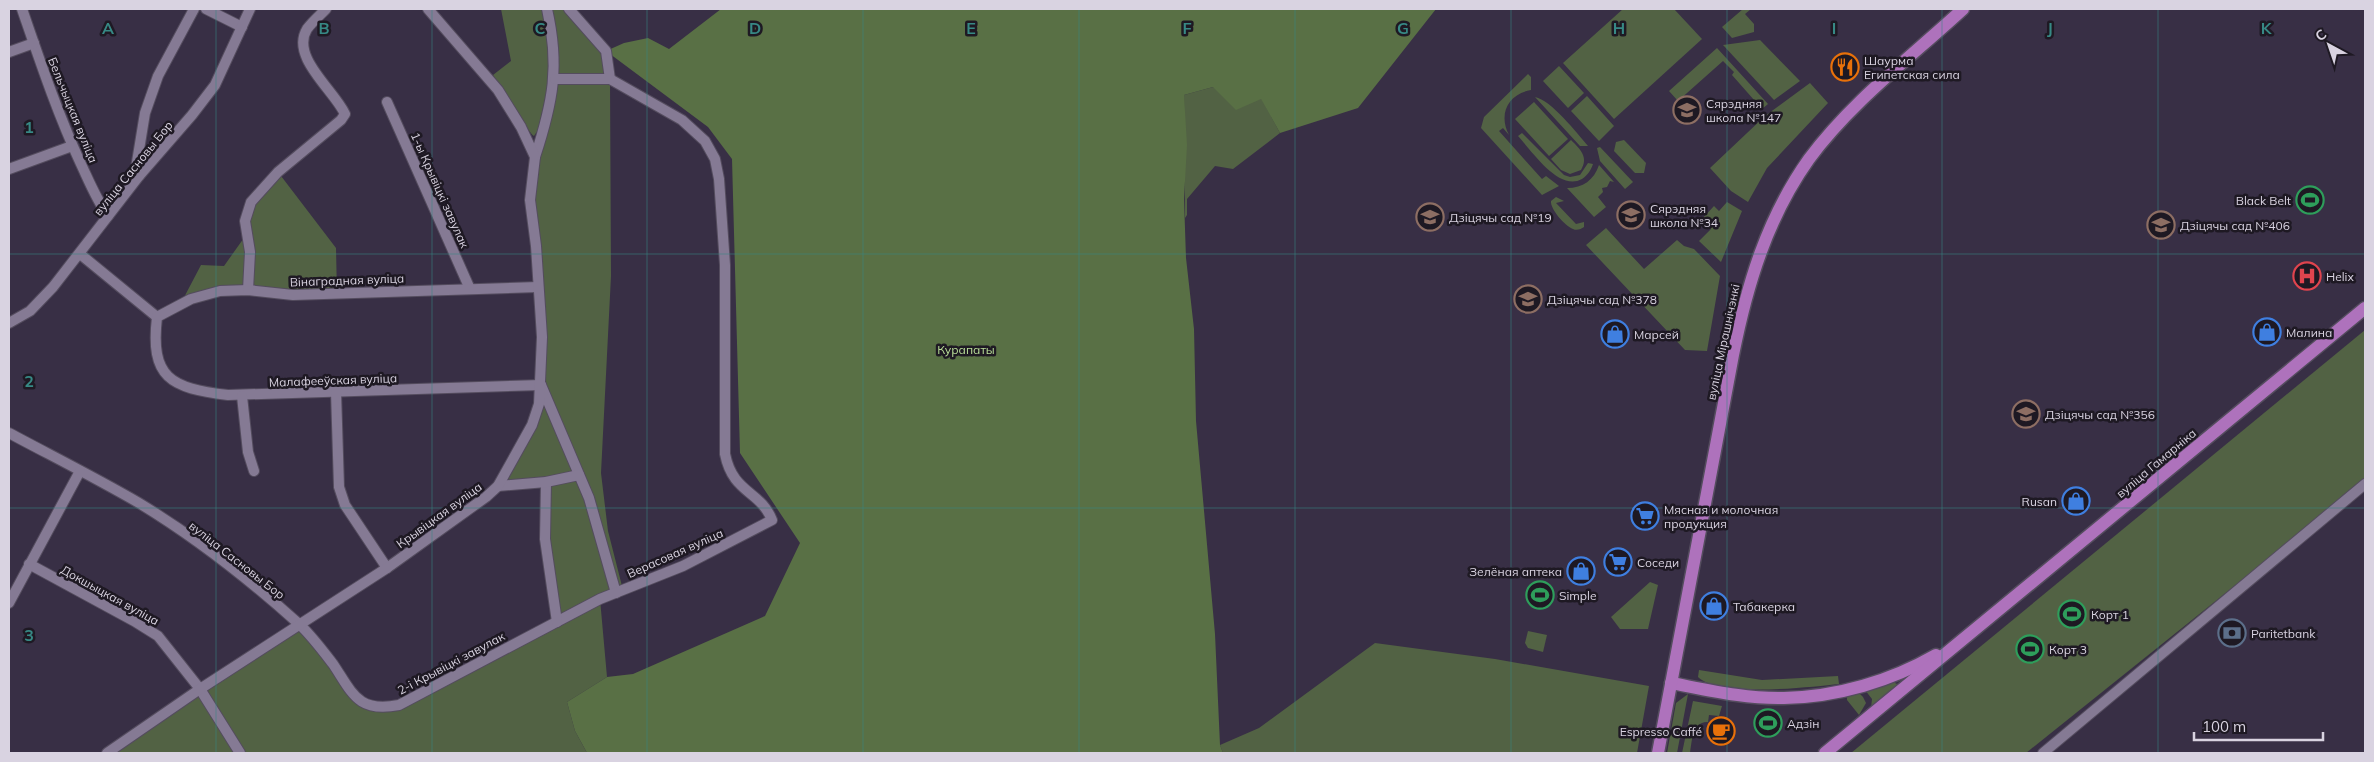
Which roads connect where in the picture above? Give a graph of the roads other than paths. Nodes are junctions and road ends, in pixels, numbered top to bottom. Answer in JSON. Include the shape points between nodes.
{"nodes":[{"id":1,"x":22,"y":9,"type":"edge"},
{"id":2,"x":194,"y":9,"type":"edge"},
{"id":3,"x":206,"y":9,"type":"edge"},
{"id":4,"x":250,"y":9,"type":"edge"},
{"id":5,"x":326,"y":9,"type":"edge"},
{"id":6,"x":428,"y":9,"type":"edge"},
{"id":7,"x":547,"y":9,"type":"edge"},
{"id":8,"x":569,"y":9,"type":"edge"},
{"id":9,"x":1963,"y":9,"type":"edge"},
{"id":10,"x":242,"y":28,"type":"junction"},
{"id":11,"x":34,"y":43,"type":"junction"},
{"id":12,"x":9,"y":52,"type":"edge"},
{"id":13,"x":610,"y":78,"type":"junction"},
{"id":14,"x":555,"y":79,"type":"junction"},
{"id":15,"x":387,"y":102,"type":"dead end"},
{"id":16,"x":72,"y":146,"type":"junction"},
{"id":17,"x":534,"y":157,"type":"junction"},
{"id":18,"x":9,"y":169,"type":"edge"},
{"id":19,"x":139,"y":176,"type":"junction"},
{"id":20,"x":108,"y":216,"type":"junction"},
{"id":21,"x":80,"y":254,"type":"junction"},
{"id":22,"x":538,"y":287,"type":"junction"},
{"id":23,"x":470,"y":288,"type":"junction"},
{"id":24,"x":248,"y":290,"type":"junction"},
{"id":25,"x":2365,"y":308,"type":"edge"},
{"id":26,"x":157,"y":317,"type":"junction"},
{"id":27,"x":9,"y":323,"type":"edge"},
{"id":28,"x":541,"y":385,"type":"junction"},
{"id":29,"x":336,"y":392,"type":"junction"},
{"id":30,"x":242,"y":396,"type":"junction"},
{"id":31,"x":9,"y":433,"type":"edge"},
{"id":32,"x":80,"y":471,"type":"junction"},
{"id":33,"x":254,"y":471,"type":"dead end"},
{"id":34,"x":579,"y":475,"type":"junction"},
{"id":35,"x":546,"y":482,"type":"junction"},
{"id":36,"x":2365,"y":484,"type":"edge"},
{"id":37,"x":498,"y":486,"type":"junction"},
{"id":38,"x":29,"y":564,"type":"junction"},
{"id":39,"x":387,"y":568,"type":"junction"},
{"id":40,"x":616,"y":592,"type":"junction"},
{"id":41,"x":9,"y":603,"type":"edge"},
{"id":42,"x":557,"y":622,"type":"junction"},
{"id":43,"x":300,"y":625,"type":"junction"},
{"id":44,"x":1965,"y":639,"type":"junction"},
{"id":45,"x":1671,"y":683,"type":"junction"},
{"id":46,"x":200,"y":690,"type":"junction"},
{"id":47,"x":107,"y":753,"type":"edge"},
{"id":48,"x":240,"y":753,"type":"edge"},
{"id":49,"x":1658,"y":753,"type":"edge"},
{"id":50,"x":1825,"y":753,"type":"edge"},
{"id":51,"x":2043,"y":753,"type":"edge"}],
"edges":[{"from":1,"to":11,"type":"street","name":"Бельчыцкая вуліца"},
{"from":2,"to":19,"type":"street","via":[[167,56],[145,113],[136,168]]},
{"from":3,"to":10,"type":"street"},
{"from":4,"to":10,"type":"street","name":"вуліца Сасновы Бор"},
{"from":5,"to":24,"type":"street","via":[[307,29],[303,46],[307,59],[345,114],[272,177],[252,202],[245,221],[250,252]]},
{"from":6,"to":17,"type":"street","name":"Крывіцкая вуліца","via":[[493,84],[521,127]]},
{"from":7,"to":14,"type":"street"},
{"from":8,"to":13,"type":"street","via":[[606,50]]},
{"from":9,"to":45,"type":"main road","name":"вуліца Мірашнічэнкі","via":[[1830,135],[1793,184],[1765,241],[1744,302]]},
{"from":10,"to":19,"type":"street","name":"вуліца Сасновы Бор","via":[[215,86]]},
{"from":11,"to":12,"type":"street"},
{"from":11,"to":16,"type":"street","name":"Бельчыцкая вуліца"},
{"from":13,"to":14,"type":"street"},
{"from":13,"to":40,"type":"street","name":"Верасовая вуліца","via":[[682,120],[704,141],[715,159],[725,265],[725,454],[734,479],[760,502],[772,520],[683,566]]},
{"from":14,"to":17,"type":"street"},
{"from":15,"to":23,"type":"street","name":"1-ы Крывіцкі завулак"},
{"from":16,"to":18,"type":"street"},
{"from":16,"to":20,"type":"street","name":"Бельчыцкая вуліца","via":[[95,198]]},
{"from":17,"to":22,"type":"street","name":"Крывіцкая вуліца","via":[[530,200]]},
{"from":19,"to":20,"type":"street","name":"вуліца Сасновы Бор"},
{"from":20,"to":21,"type":"street","name":"вуліца Сасновы Бор"},
{"from":21,"to":26,"type":"street"},
{"from":21,"to":27,"type":"street","name":"вуліца Сасновы Бор","via":[[30,312]]},
{"from":22,"to":23,"type":"street","name":"Вінаградная вуліца"},
{"from":22,"to":28,"type":"street","name":"Крывіцкая вуліца"},
{"from":23,"to":24,"type":"street","name":"Вінаградная вуліца","via":[[293,295]]},
{"from":24,"to":26,"type":"street","name":"Вінаградная вуліца","via":[[208,292]]},
{"from":25,"to":44,"type":"main road","name":"вуліца Гамарніка"},
{"from":26,"to":30,"type":"street","name":"Малафееўская вуліца","via":[[157,361],[166,375],[219,394]]},
{"from":28,"to":29,"type":"street","name":"Малафееўская вуліца"},
{"from":28,"to":34,"type":"street","name":"Верасовая вуліца"},
{"from":28,"to":37,"type":"street","name":"Крывіцкая вуліца","via":[[532,425]]},
{"from":29,"to":30,"type":"street","name":"Малафееўская вуліца"},
{"from":29,"to":39,"type":"street","via":[[338,487],[345,505]]},
{"from":30,"to":33,"type":"street","via":[[248,452]]},
{"from":31,"to":32,"type":"street","name":"вуліца Сасновы Бор"},
{"from":32,"to":38,"type":"street"},
{"from":32,"to":43,"type":"street","name":"вуліца Сасновы Бор","via":[[140,504],[213,554]]},
{"from":34,"to":35,"type":"street"},
{"from":34,"to":40,"type":"street","name":"Верасовая вуліца","via":[[592,505]]},
{"from":35,"to":37,"type":"street"},
{"from":35,"to":42,"type":"street","via":[[545,539]]},
{"from":36,"to":51,"type":"street"},
{"from":37,"to":39,"type":"street","name":"Крывіцкая вуліца","via":[[470,510]]},
{"from":38,"to":41,"type":"street"},
{"from":38,"to":46,"type":"street","name":"Докшыцкая вуліца","via":[[158,636]]},
{"from":39,"to":43,"type":"street","name":"Крывіцкая вуліца"},
{"from":40,"to":42,"type":"street","name":"2-і Крывіцкі завулак"},
{"from":42,"to":43,"type":"street","name":"2-і Крывіцкі завулак","via":[[399,705],[376,708],[354,697]]},
{"from":43,"to":46,"type":"street","name":"Крывіцкая вуліца"},
{"from":44,"to":45,"type":"main road","name":"вуліца Гамарніка","via":[[1908,670],[1882,680],[1811,696],[1749,696]]},
{"from":44,"to":50,"type":"main road","name":"вуліца Гамарніка"},
{"from":45,"to":49,"type":"main road","name":"вуліца Мірашнічэнкі"},
{"from":46,"to":47,"type":"street","name":"Крывіцкая вуліца"},
{"from":46,"to":48,"type":"street","name":"Докшыцкая вуліца"}]}
